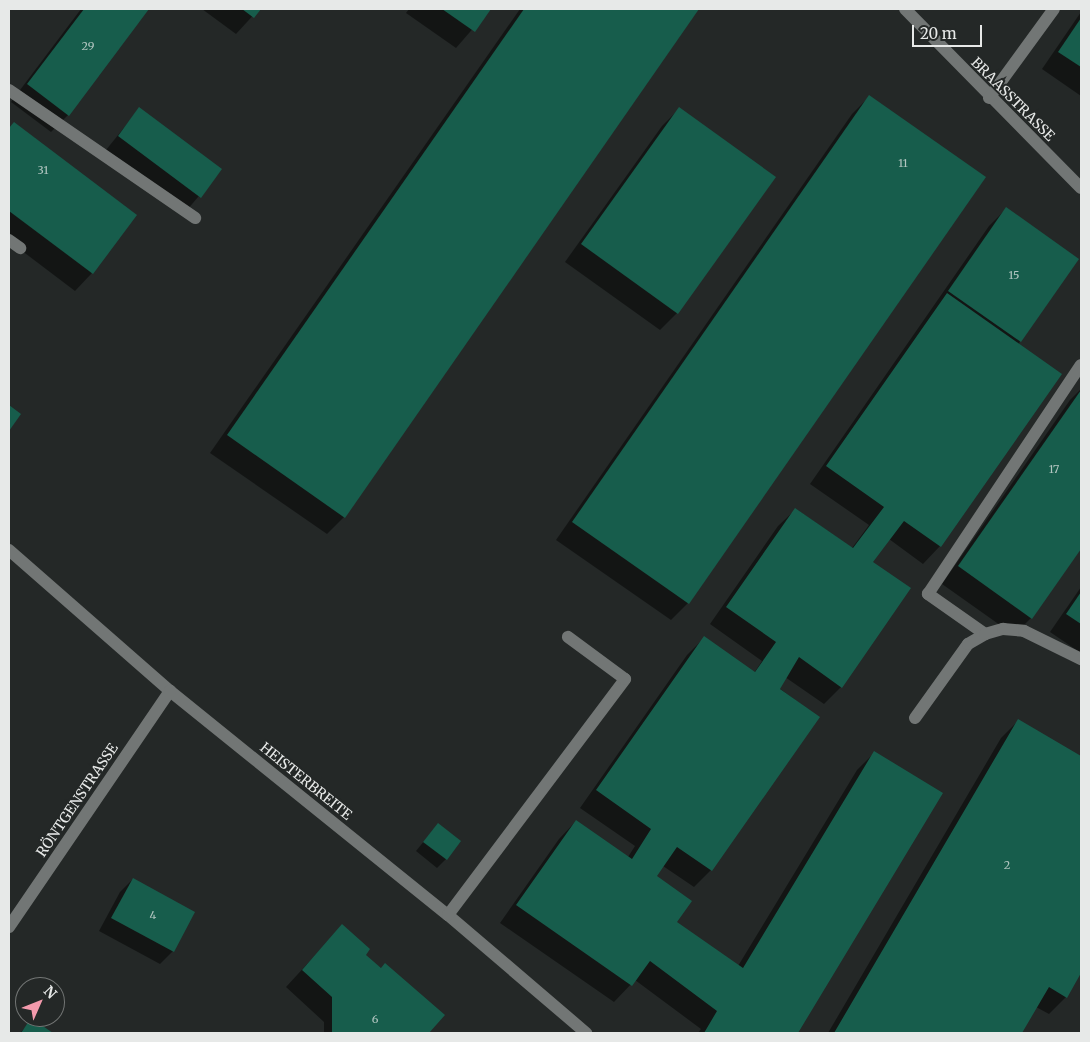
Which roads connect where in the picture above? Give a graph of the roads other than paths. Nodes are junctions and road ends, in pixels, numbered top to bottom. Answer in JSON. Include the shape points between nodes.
{"nodes":[{"id":1,"x":905,"y":9,"type":"edge"},
{"id":2,"x":1054,"y":9,"type":"edge"},
{"id":3,"x":9,"y":90,"type":"edge"},
{"id":4,"x":989,"y":98,"type":"junction"},
{"id":5,"x":1081,"y":188,"type":"edge"},
{"id":6,"x":195,"y":218,"type":"dead end"},
{"id":7,"x":9,"y":240,"type":"edge"},
{"id":8,"x":20,"y":248,"type":"dead end"},
{"id":9,"x":1081,"y":366,"type":"edge"},
{"id":10,"x":9,"y":550,"type":"edge"},
{"id":11,"x":986,"y":634,"type":"junction"},
{"id":12,"x":568,"y":637,"type":"dead end"},
{"id":13,"x":1081,"y":659,"type":"edge"},
{"id":14,"x":170,"y":691,"type":"junction"},
{"id":15,"x":915,"y":718,"type":"dead end"},
{"id":16,"x":448,"y":915,"type":"junction"},
{"id":17,"x":9,"y":927,"type":"edge"},
{"id":18,"x":586,"y":1033,"type":"edge"}],
"edges":[{"from":1,"to":4,"type":"street","name":"BRAASSTRASSE"},
{"from":2,"to":4,"type":"street"},
{"from":3,"to":6,"type":"street"},
{"from":4,"to":5,"type":"street","name":"BRAASSTRASSE"},
{"from":7,"to":8,"type":"street"},
{"from":9,"to":11,"type":"street","via":[[928,594]]},
{"from":10,"to":14,"type":"street","name":"HEISTERBREITE"},
{"from":11,"to":13,"type":"street","via":[[1003,629],[1024,631]]},
{"from":11,"to":15,"type":"street","via":[[968,644]]},
{"from":12,"to":16,"type":"street","via":[[626,679]]},
{"from":14,"to":16,"type":"street","name":"HEISTERBREITE"},
{"from":14,"to":17,"type":"street","name":"RÖNTGENSTRASSE"},
{"from":16,"to":18,"type":"street","name":"HEISTERBREITE"}]}
